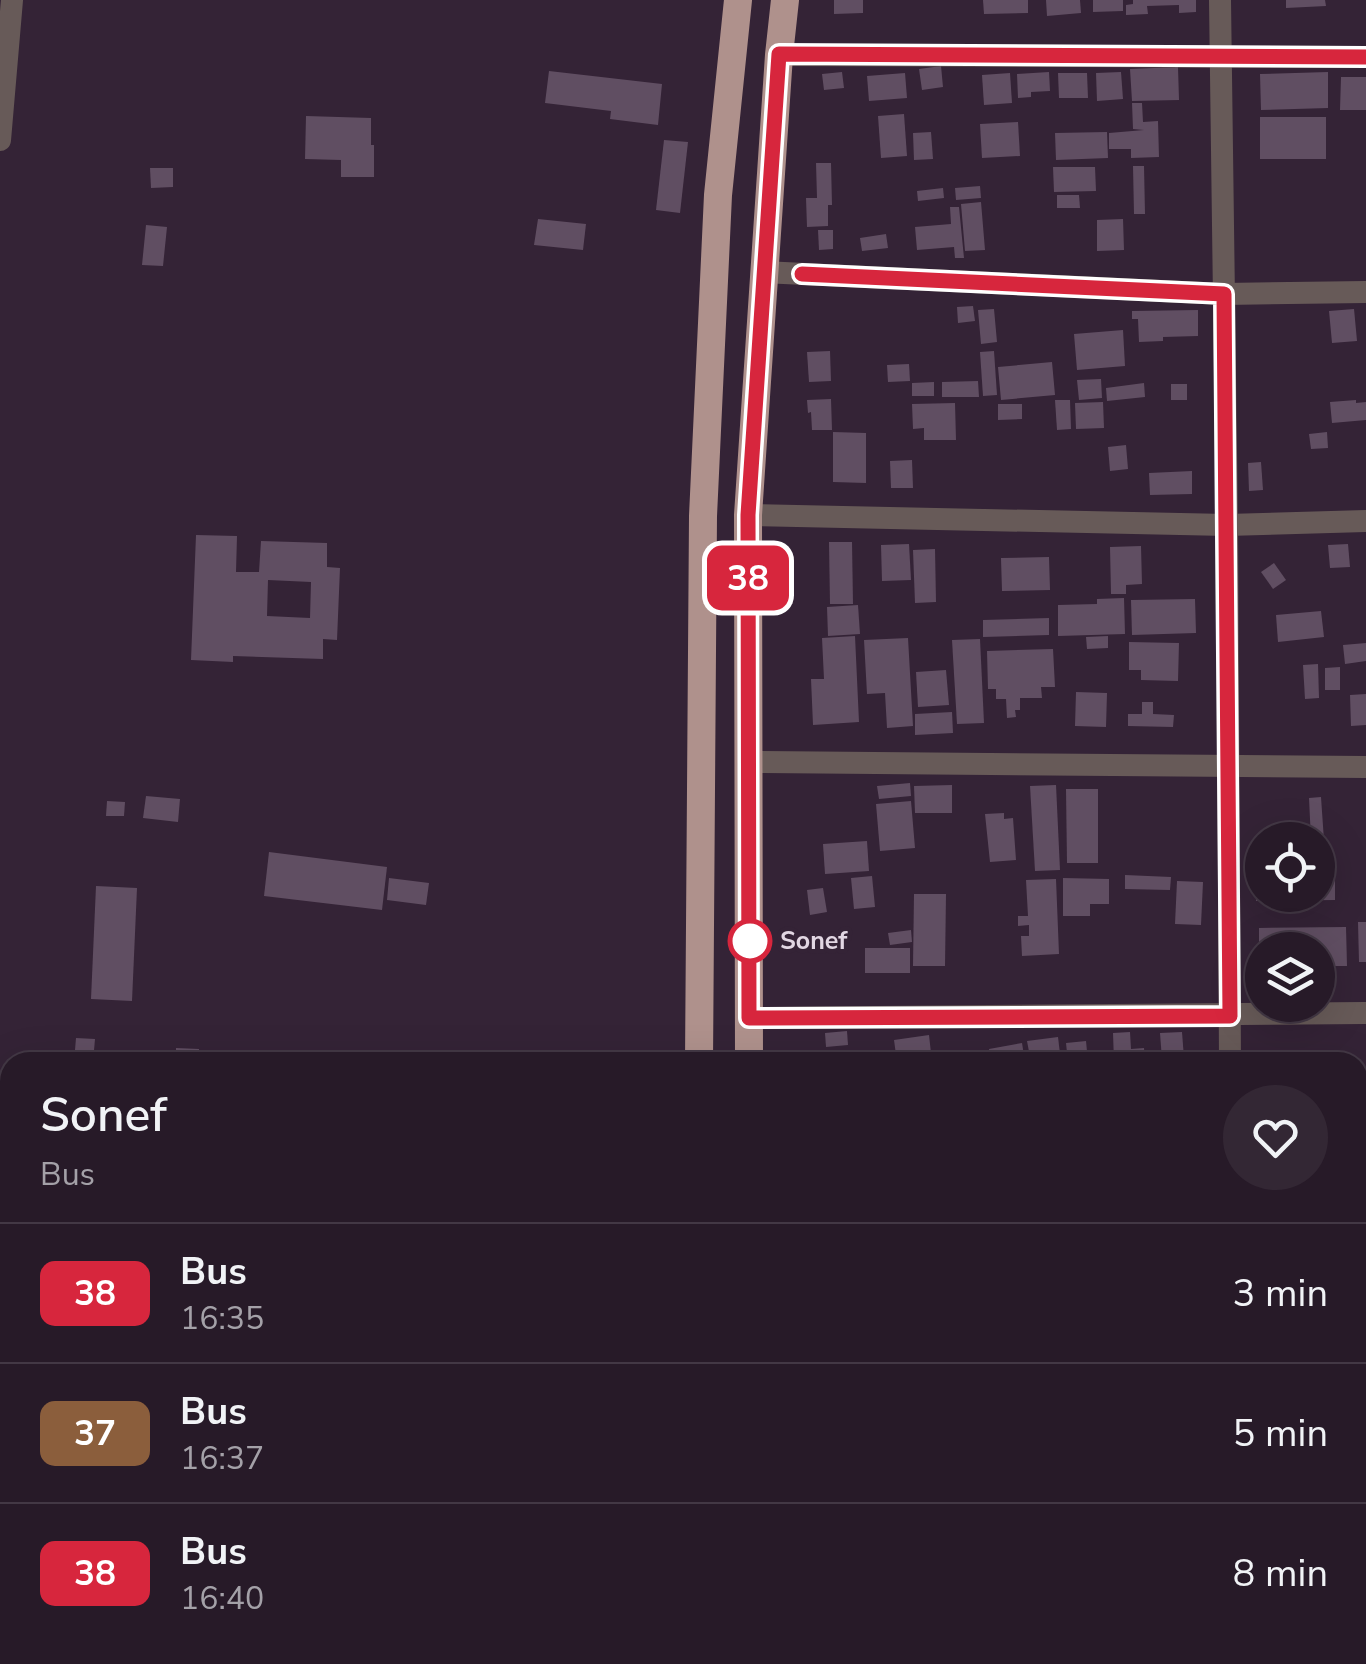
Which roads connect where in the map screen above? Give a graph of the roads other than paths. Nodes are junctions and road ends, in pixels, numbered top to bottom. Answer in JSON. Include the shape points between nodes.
{"nodes":[{"id":1,"x":12,"y":0,"type":"edge"},
{"id":2,"x":738,"y":0,"type":"edge"},
{"id":3,"x":785,"y":0,"type":"edge"},
{"id":4,"x":1220,"y":0,"type":"edge"},
{"id":5,"x":779,"y":54,"type":"junction"},
{"id":6,"x":1366,"y":57,"type":"edge"},
{"id":7,"x":1221,"y":58,"type":"junction"},
{"id":8,"x":0,"y":140,"type":"edge"},
{"id":9,"x":763,"y":272,"type":"junction"},
{"id":10,"x":1366,"y":292,"type":"edge"},
{"id":11,"x":1224,"y":294,"type":"junction"},
{"id":12,"x":748,"y":515,"type":"junction"},
{"id":13,"x":1366,"y":521,"type":"edge"},
{"id":14,"x":1227,"y":525,"type":"junction"},
{"id":15,"x":703,"y":602,"type":"junction"},
{"id":16,"x":748,"y":602,"type":"junction"},
{"id":17,"x":749,"y":762,"type":"junction"},
{"id":18,"x":1228,"y":766,"type":"junction"},
{"id":19,"x":1366,"y":767,"type":"edge"},
{"id":20,"x":1366,"y":1013,"type":"edge"},
{"id":21,"x":1230,"y":1016,"type":"junction"},
{"id":22,"x":749,"y":1018,"type":"junction"},
{"id":23,"x":700,"y":1052,"type":"edge"},
{"id":24,"x":749,"y":1052,"type":"edge"},
{"id":25,"x":1230,"y":1052,"type":"edge"}],
"edges":[{"from":1,"to":8,"type":"street"},
{"from":2,"to":15,"type":"highway","via":[[718,195]]},
{"from":3,"to":5,"type":"highway"},
{"from":4,"to":7,"type":"street"},
{"from":5,"to":7,"type":"street"},
{"from":5,"to":9,"type":"highway"},
{"from":6,"to":7,"type":"street"},
{"from":7,"to":11,"type":"street"},
{"from":9,"to":11,"type":"street"},
{"from":9,"to":12,"type":"highway"},
{"from":10,"to":11,"type":"street"},
{"from":11,"to":14,"type":"street"},
{"from":12,"to":14,"type":"street"},
{"from":12,"to":16,"type":"highway"},
{"from":13,"to":14,"type":"street"},
{"from":14,"to":18,"type":"street"},
{"from":15,"to":16,"type":"highway"},
{"from":15,"to":23,"type":"highway"},
{"from":16,"to":17,"type":"highway"},
{"from":17,"to":18,"type":"street"},
{"from":17,"to":22,"type":"highway"},
{"from":18,"to":19,"type":"street"},
{"from":18,"to":21,"type":"street"},
{"from":20,"to":21,"type":"street"},
{"from":21,"to":22,"type":"street"},
{"from":21,"to":25,"type":"street"},
{"from":22,"to":24,"type":"highway"}]}
